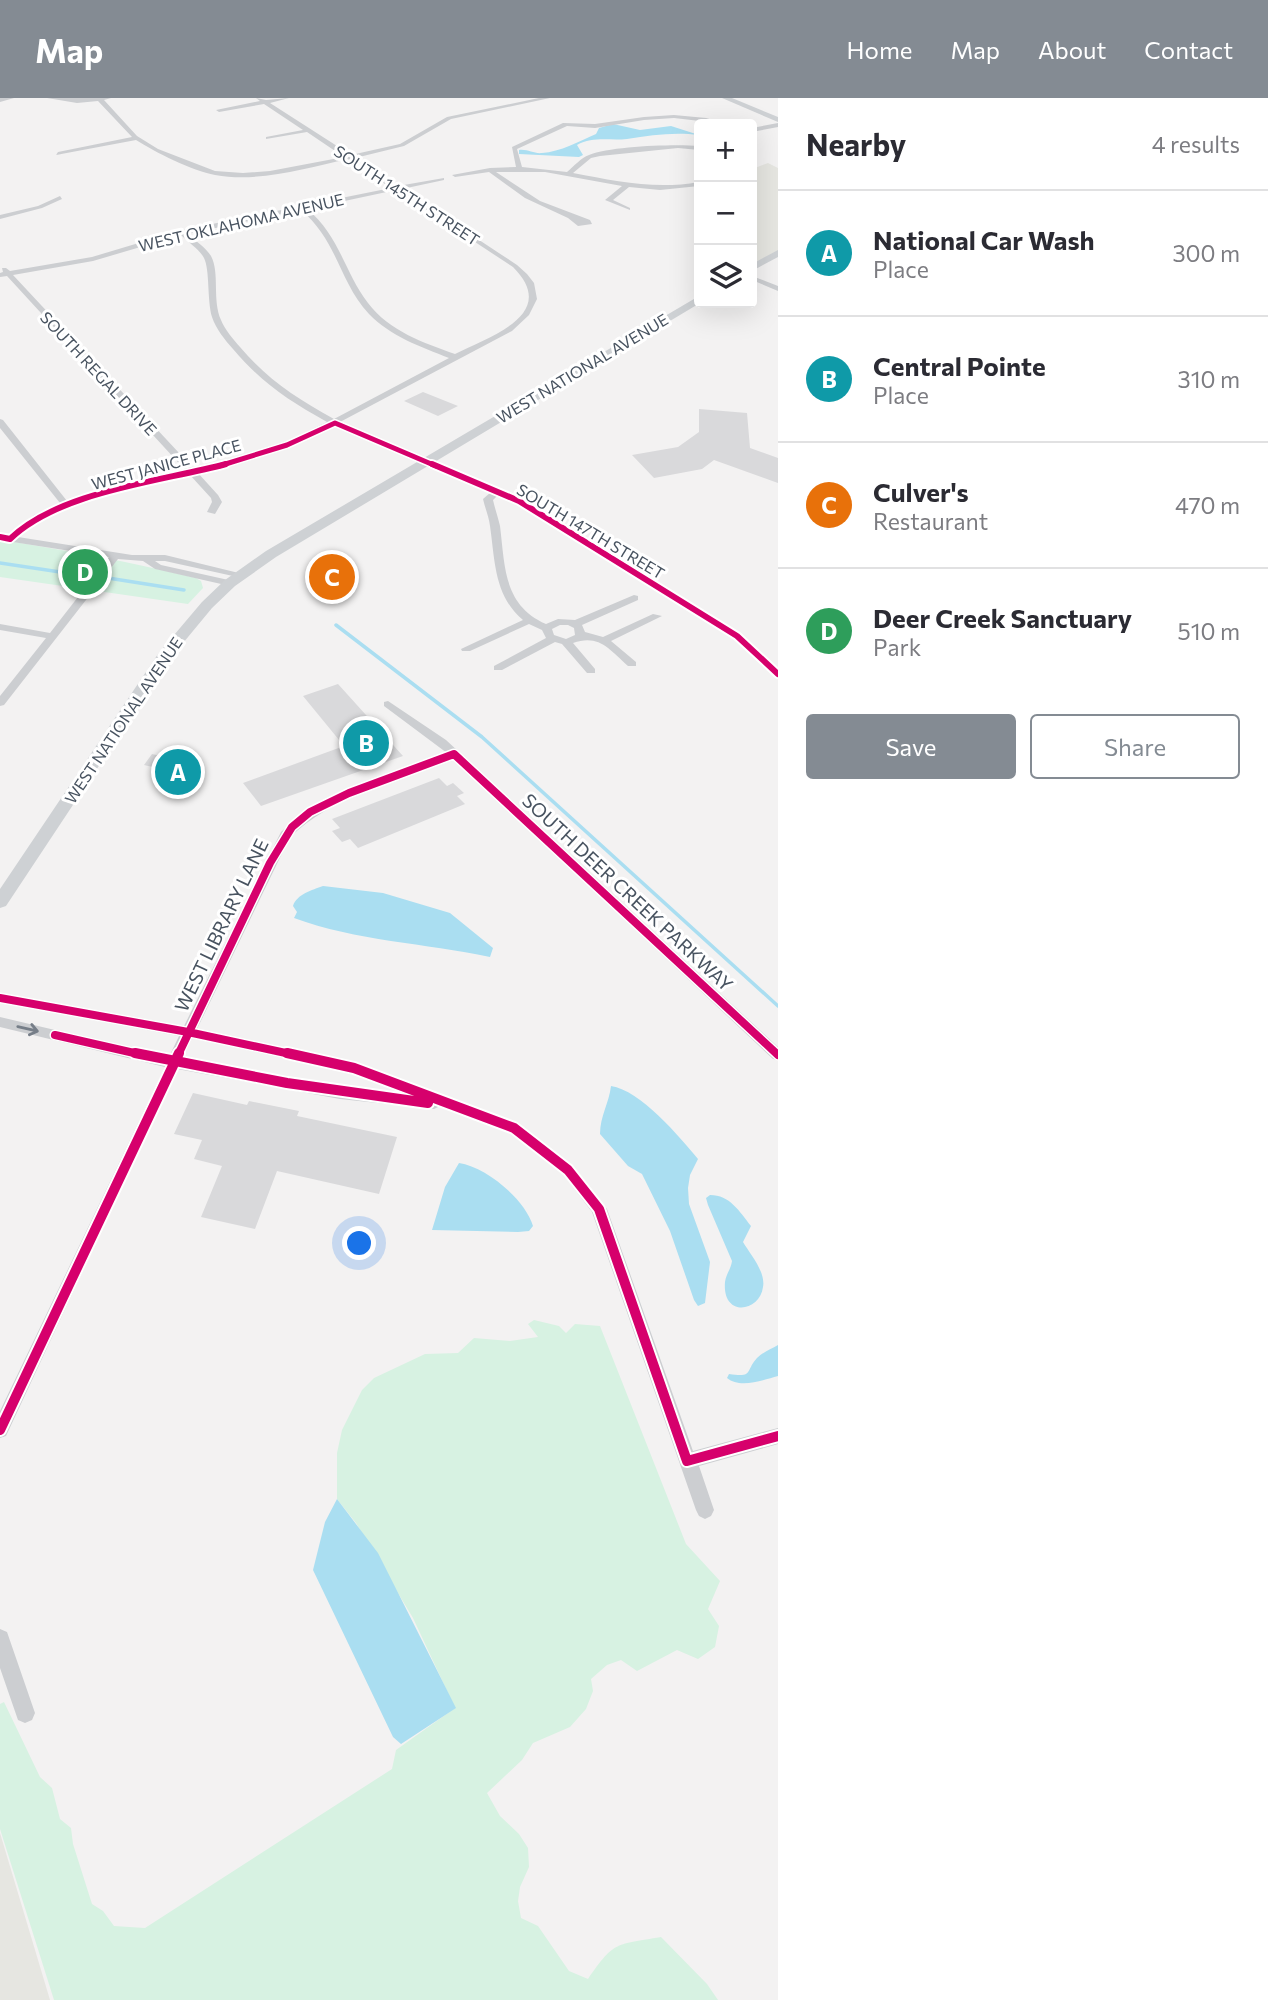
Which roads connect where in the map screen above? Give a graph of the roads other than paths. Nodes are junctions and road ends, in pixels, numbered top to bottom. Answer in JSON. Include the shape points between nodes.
{"nodes":[{"id":1,"x":11,"y":98,"type":"edge"},
{"id":2,"x":50,"y":98,"type":"edge"},
{"id":3,"x":109,"y":98,"type":"edge"},
{"id":4,"x":286,"y":98,"type":"edge"},
{"id":5,"x":547,"y":98,"type":"edge"},
{"id":6,"x":726,"y":98,"type":"edge"},
{"id":7,"x":100,"y":99,"type":"edge"},
{"id":8,"x":0,"y":100,"type":"edge"},
{"id":9,"x":262,"y":100,"type":"edge"},
{"id":10,"x":684,"y":106,"type":"dead end"},
{"id":11,"x":219,"y":110,"type":"dead end"},
{"id":12,"x":678,"y":116,"type":"junction"},
{"id":13,"x":695,"y":119,"type":"edge"},
{"id":14,"x":777,"y":121,"type":"edge"},
{"id":15,"x":757,"y":127,"type":"edge"},
{"id":16,"x":310,"y":130,"type":"junction"},
{"id":17,"x":136,"y":138,"type":"junction"},
{"id":18,"x":268,"y":138,"type":"dead end"},
{"id":19,"x":694,"y":148,"type":"edge"},
{"id":20,"x":58,"y":154,"type":"dead end"},
{"id":21,"x":347,"y":158,"type":"junction"},
{"id":22,"x":519,"y":168,"type":"junction"},
{"id":23,"x":490,"y":170,"type":"junction"},
{"id":24,"x":217,"y":174,"type":"junction"},
{"id":25,"x":568,"y":174,"type":"junction"},
{"id":26,"x":455,"y":175,"type":"dead end"},
{"id":27,"x":442,"y":179,"type":"dead end"},
{"id":28,"x":209,"y":180,"type":"dead end"},
{"id":29,"x":694,"y":185,"type":"edge"},
{"id":30,"x":627,"y":186,"type":"junction"},
{"id":31,"x":397,"y":188,"type":"junction"},
{"id":32,"x":60,"y":198,"type":"dead end"},
{"id":33,"x":302,"y":208,"type":"junction"},
{"id":34,"x":628,"y":209,"type":"dead end"},
{"id":35,"x":0,"y":217,"type":"edge"},
{"id":36,"x":571,"y":217,"type":"dead end"},
{"id":37,"x":182,"y":232,"type":"junction"},
{"id":38,"x":778,"y":253,"type":"edge"},
{"id":39,"x":757,"y":265,"type":"edge"},
{"id":40,"x":3,"y":272,"type":"edge"},
{"id":41,"x":757,"y":280,"type":"edge"},
{"id":42,"x":778,"y":289,"type":"edge"},
{"id":43,"x":534,"y":300,"type":"joint"},
{"id":44,"x":694,"y":302,"type":"edge"},
{"id":45,"x":455,"y":357,"type":"junction"},
{"id":46,"x":0,"y":422,"type":"edge"},
{"id":47,"x":335,"y":423,"type":"junction"},
{"id":48,"x":422,"y":462,"type":"junction"},
{"id":49,"x":192,"y":471,"type":"junction"},
{"id":50,"x":497,"y":492,"type":"junction"},
{"id":51,"x":65,"y":504,"type":"junction"},
{"id":52,"x":212,"y":512,"type":"dead end"},
{"id":53,"x":5,"y":538,"type":"edge"},
{"id":54,"x":115,"y":556,"type":"junction"},
{"id":55,"x":236,"y":579,"type":"junction"},
{"id":56,"x":634,"y":598,"type":"dead end"},
{"id":57,"x":657,"y":616,"type":"dead end"},
{"id":58,"x":528,"y":621,"type":"junction"},
{"id":59,"x":0,"y":627,"type":"edge"},
{"id":60,"x":546,"y":628,"type":"junction"},
{"id":61,"x":578,"y":629,"type":"junction"},
{"id":62,"x":52,"y":636,"type":"junction"},
{"id":63,"x":552,"y":639,"type":"junction"},
{"id":64,"x":604,"y":640,"type":"junction"},
{"id":65,"x":566,"y":642,"type":"junction"},
{"id":66,"x":466,"y":649,"type":"dead end"},
{"id":67,"x":632,"y":664,"type":"dead end"},
{"id":68,"x":498,"y":668,"type":"dead end"},
{"id":69,"x":591,"y":671,"type":"dead end"},
{"id":70,"x":778,"y":674,"type":"edge"},
{"id":71,"x":0,"y":704,"type":"edge"},
{"id":72,"x":388,"y":704,"type":"dead end"},
{"id":73,"x":454,"y":754,"type":"junction"},
{"id":74,"x":0,"y":902,"type":"edge"},
{"id":75,"x":0,"y":998,"type":"edge"},
{"id":76,"x":0,"y":1022,"type":"edge"},
{"id":77,"x":188,"y":1032,"type":"junction"},
{"id":78,"x":778,"y":1055,"type":"edge"},
{"id":79,"x":173,"y":1063,"type":"junction"},
{"id":80,"x":456,"y":1106,"type":"junction"},
{"id":81,"x":0,"y":1430,"type":"edge"},
{"id":82,"x":778,"y":1436,"type":"edge"},
{"id":83,"x":687,"y":1461,"type":"junction"},
{"id":84,"x":705,"y":1510,"type":"dead end"},
{"id":85,"x":0,"y":1639,"type":"edge"},
{"id":86,"x":22,"y":1704,"type":"dead end"}],
"edges":[{"from":1,"to":8,"type":"street"},
{"from":2,"to":7,"type":"street"},
{"from":3,"to":7,"type":"street"},
{"from":4,"to":9,"type":"street"},
{"from":5,"to":21,"type":"street","via":[[462,114],[402,145]]},
{"from":6,"to":14,"type":"main road"},
{"from":7,"to":17,"type":"street"},
{"from":9,"to":11,"type":"street"},
{"from":9,"to":16,"type":"street","name":"SOUTH 145TH STREET"},
{"from":10,"to":12,"type":"street"},
{"from":12,"to":13,"type":"street"},
{"from":12,"to":22,"type":"street","via":[[561,126],[514,148]]},
{"from":14,"to":15,"type":"street"},
{"from":16,"to":18,"type":"street"},
{"from":16,"to":21,"type":"street","name":"SOUTH 145TH STREET"},
{"from":17,"to":20,"type":"street"},
{"from":17,"to":24,"type":"street"},
{"from":19,"to":25,"type":"street","via":[[600,154]]},
{"from":21,"to":24,"type":"street","via":[[263,174]]},
{"from":21,"to":31,"type":"street","name":"SOUTH 145TH STREET"},
{"from":22,"to":23,"type":"street"},
{"from":22,"to":25,"type":"street"},
{"from":23,"to":26,"type":"street"},
{"from":23,"to":36,"type":"street","via":[[512,188]]},
{"from":24,"to":28,"type":"street"},
{"from":25,"to":30,"type":"street"},
{"from":27,"to":31,"type":"street","name":"WEST OKLAHOMA AVENUE"},
{"from":29,"to":30,"type":"street"},
{"from":30,"to":34,"type":"street","via":[[608,200]]},
{"from":31,"to":33,"type":"street","name":"WEST OKLAHOMA AVENUE"},
{"from":31,"to":43,"type":"street","name":"SOUTH 145TH STREET","via":[[515,266],[532,286]]},
{"from":32,"to":35,"type":"street"},
{"from":33,"to":37,"type":"street","name":"WEST OKLAHOMA AVENUE"},
{"from":33,"to":45,"type":"street","via":[[327,230],[358,294],[373,313],[404,335]]},
{"from":37,"to":40,"type":"street","name":"WEST OKLAHOMA AVENUE","via":[[93,259]]},
{"from":37,"to":47,"type":"street","name":"SOUTH 147TH STREET","via":[[206,256],[215,314],[237,351],[287,396]]},
{"from":38,"to":39,"type":"main road"},
{"from":40,"to":49,"type":"street","name":"SOUTH REGAL DRIVE"},
{"from":41,"to":42,"type":"street"},
{"from":43,"to":45,"type":"street","name":"WEST JANICE PLACE","via":[[516,323]]},
{"from":44,"to":48,"type":"main road","name":"WEST NATIONAL AVENUE"},
{"from":45,"to":47,"type":"street","name":"WEST JANICE PLACE"},
{"from":46,"to":51,"type":"street"},
{"from":47,"to":48,"type":"street","name":"SOUTH 147TH STREET"},
{"from":47,"to":49,"type":"street","name":"WEST JANICE PLACE","via":[[285,446]]},
{"from":48,"to":50,"type":"street","name":"SOUTH 147TH STREET"},
{"from":48,"to":55,"type":"main road","name":"WEST NATIONAL AVENUE"},
{"from":49,"to":51,"type":"street","name":"WEST JANICE PLACE"},
{"from":49,"to":52,"type":"street","name":"SOUTH REGAL DRIVE","via":[[217,500]]},
{"from":50,"to":58,"type":"street","via":[[488,499],[499,572],[508,596]]},
{"from":50,"to":70,"type":"street","name":"SOUTH 147TH STREET","via":[[519,501],[737,636]]},
{"from":51,"to":53,"type":"street","name":"WEST JANICE PLACE"},
{"from":53,"to":54,"type":"street"},
{"from":54,"to":55,"type":"street"},
{"from":54,"to":62,"type":"street"},
{"from":55,"to":74,"type":"main road","name":"WEST NATIONAL AVENUE","via":[[163,657]]},
{"from":56,"to":61,"type":"street"},
{"from":57,"to":64,"type":"street"},
{"from":58,"to":60,"type":"street"},
{"from":58,"to":66,"type":"street"},
{"from":59,"to":62,"type":"street"},
{"from":60,"to":61,"type":"street","via":[[558,622]]},
{"from":60,"to":63,"type":"street"},
{"from":61,"to":64,"type":"street"},
{"from":61,"to":65,"type":"street","via":[[576,639]]},
{"from":62,"to":71,"type":"street"},
{"from":63,"to":65,"type":"street"},
{"from":63,"to":68,"type":"street"},
{"from":64,"to":67,"type":"street"},
{"from":65,"to":69,"type":"street"},
{"from":72,"to":73,"type":"street","name":"SOUTH DEER CREEK PARKWAY"},
{"from":73,"to":77,"type":"street","name":"WEST LIBRARY LANE","via":[[328,803],[295,823],[270,863]]},
{"from":73,"to":78,"type":"street","name":"SOUTH DEER CREEK PARKWAY"},
{"from":75,"to":77,"type":"street"},
{"from":76,"to":79,"type":"street","one_way":true},
{"from":77,"to":79,"type":"street","name":"WEST LIBRARY LANE"},
{"from":77,"to":80,"type":"street","via":[[354,1068]]},
{"from":79,"to":80,"type":"street","via":[[340,1093]]},
{"from":79,"to":81,"type":"street","name":"WEST LIBRARY LANE"},
{"from":80,"to":83,"type":"street","via":[[514,1128],[568,1170],[599,1209]]},
{"from":82,"to":83,"type":"street"},
{"from":83,"to":84,"type":"street"},
{"from":85,"to":86,"type":"street"}]}
